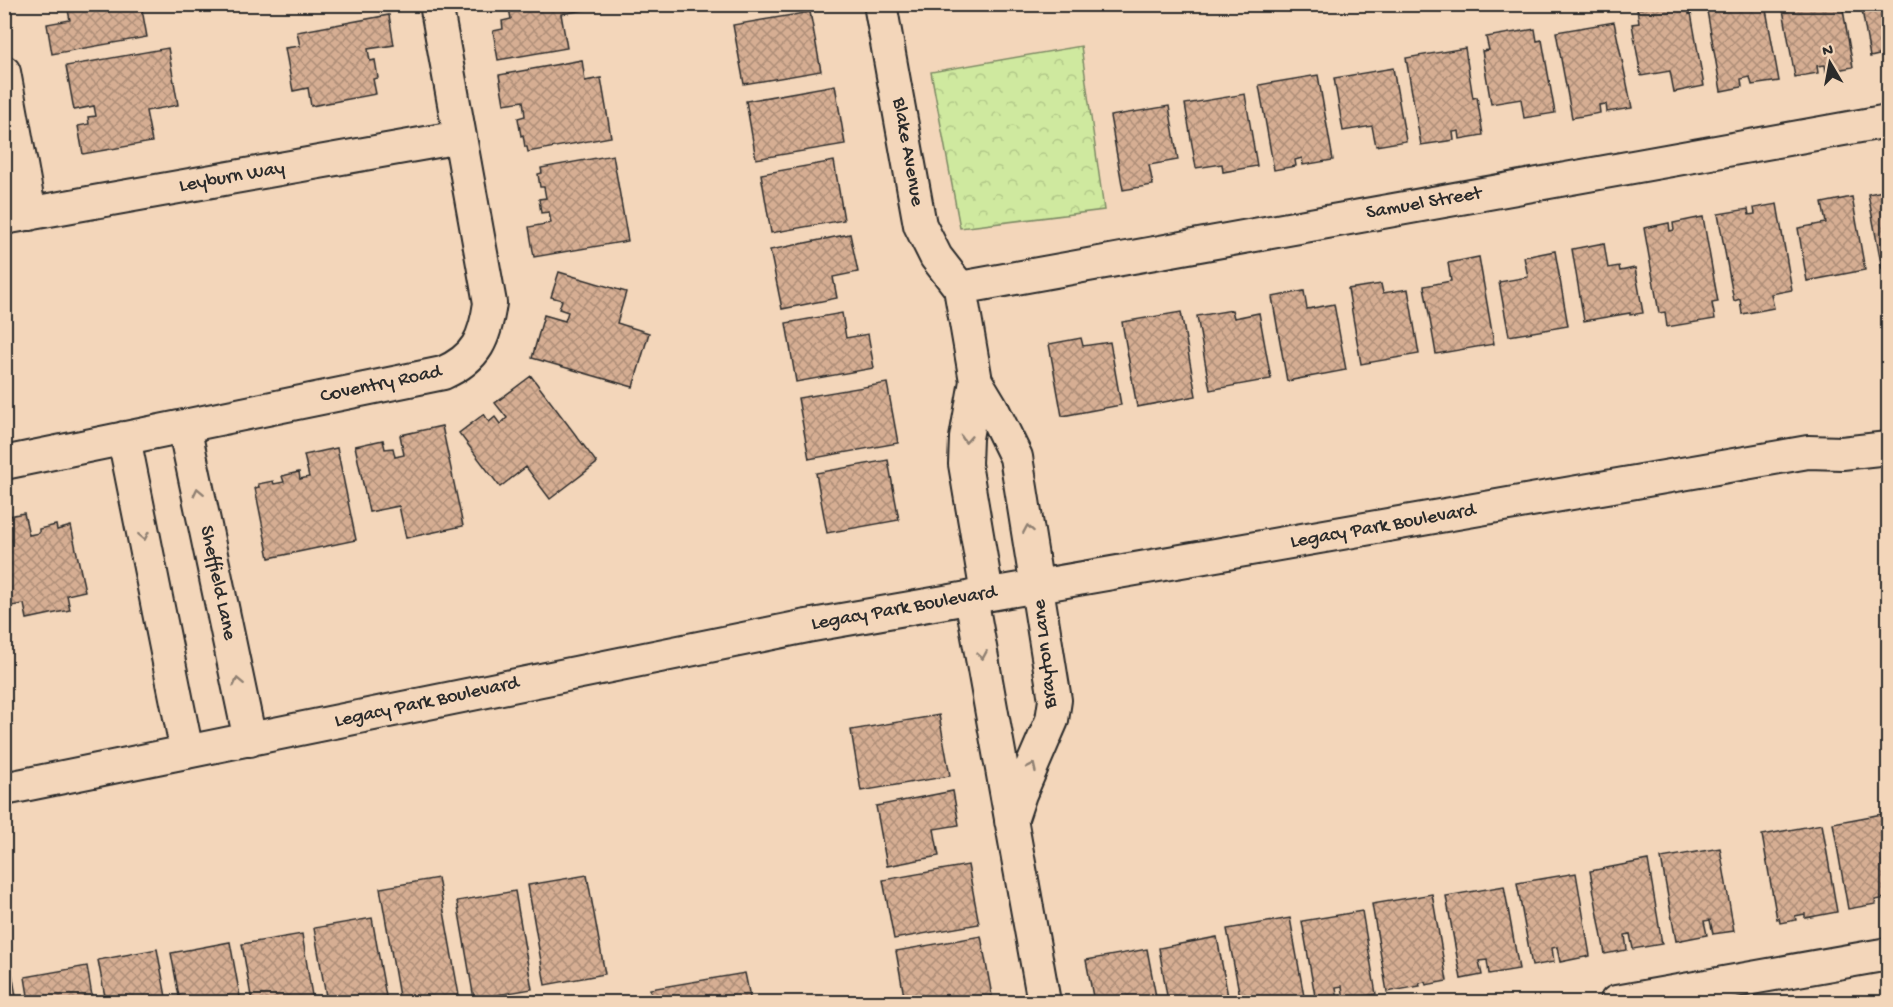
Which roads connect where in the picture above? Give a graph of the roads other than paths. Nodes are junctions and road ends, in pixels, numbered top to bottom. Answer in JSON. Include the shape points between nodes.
{"nodes":[{"id":1,"x":436,"y":4,"type":"edge"},
{"id":2,"x":880,"y":4,"type":"edge"},
{"id":3,"x":4,"y":72,"type":"edge"},
{"id":4,"x":1888,"y":121,"type":"edge"},
{"id":5,"x":460,"y":137,"type":"junction"},
{"id":6,"x":17,"y":216,"type":"edge"},
{"id":7,"x":960,"y":288,"type":"junction"},
{"id":8,"x":976,"y":381,"type":"junction"},
{"id":9,"x":184,"y":426,"type":"junction"},
{"id":10,"x":1888,"y":428,"type":"edge"},
{"id":11,"x":124,"y":438,"type":"junction"},
{"id":12,"x":1888,"y":448,"type":"edge"},
{"id":13,"x":1808,"y":453,"type":"junction"},
{"id":14,"x":4,"y":463,"type":"edge"},
{"id":15,"x":1038,"y":587,"type":"junction"},
{"id":16,"x":979,"y":596,"type":"junction"},
{"id":17,"x":250,"y":740,"type":"junction"},
{"id":18,"x":187,"y":752,"type":"junction"},
{"id":19,"x":4,"y":789,"type":"edge"},
{"id":20,"x":1011,"y":821,"type":"junction"},
{"id":21,"x":1888,"y":954,"type":"edge"},
{"id":22,"x":1044,"y":1002,"type":"edge"},
{"id":23,"x":1616,"y":1002,"type":"edge"}],
"edges":[{"from":1,"to":5,"type":"street","name":"Coventry Road"},
{"from":2,"to":7,"type":"street","name":"Blake Avenue","via":[[920,225],[936,257]]},
{"from":3,"to":6,"type":"street"},
{"from":4,"to":7,"type":"street","name":"Samuel Street"},
{"from":5,"to":6,"type":"street","name":"Leyburn Way"},
{"from":5,"to":9,"type":"street","name":"Coventry Road","via":[[490,303],[484,334],[469,357],[443,373]]},
{"from":7,"to":8,"type":"street"},
{"from":15,"to":8,"type":"street","name":"Brayton Lane","one_way":true,"via":[[1016,457]]},
{"from":8,"to":16,"type":"street","name":"Brayton Lane","one_way":true,"via":[[965,464]]},
{"from":9,"to":11,"type":"street","name":"Coventry Road"},
{"from":17,"to":9,"type":"street","name":"Sheffield Lane","one_way":true},
{"from":10,"to":13,"type":"street","name":"Legacy Park Boulevard","via":[[1840,439]]},
{"from":11,"to":14,"type":"street","name":"Coventry Road"},
{"from":11,"to":18,"type":"street","one_way":true},
{"from":12,"to":13,"type":"street","name":"Legacy Park Boulevard"},
{"from":13,"to":15,"type":"street","name":"Legacy Park Boulevard"},
{"from":15,"to":16,"type":"street","name":"Legacy Park Boulevard"},
{"from":20,"to":15,"type":"street","name":"Brayton Lane","one_way":true,"via":[[1052,720],[1055,700]]},
{"from":16,"to":17,"type":"street","name":"Legacy Park Boulevard","via":[[784,631]]},
{"from":16,"to":20,"type":"street","name":"Brayton Lane","one_way":true},
{"from":17,"to":18,"type":"street","name":"Legacy Park Boulevard"},
{"from":18,"to":19,"type":"street","name":"Legacy Park Boulevard"},
{"from":20,"to":22,"type":"street","name":"Brayton Lane"},
{"from":21,"to":23,"type":"street"}]}
